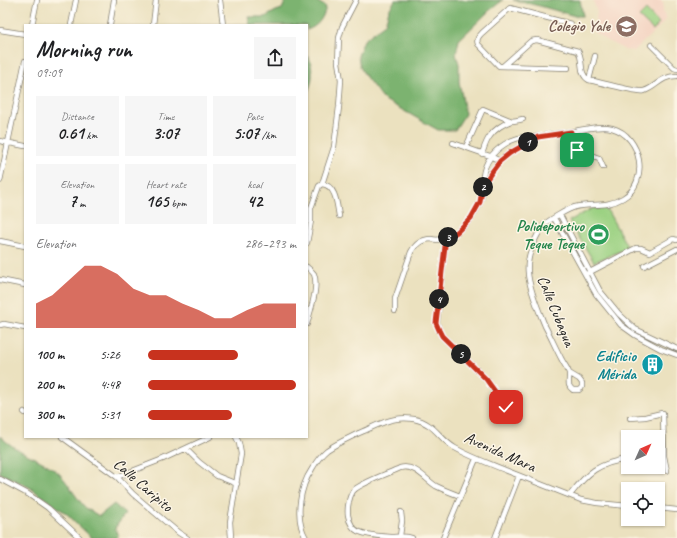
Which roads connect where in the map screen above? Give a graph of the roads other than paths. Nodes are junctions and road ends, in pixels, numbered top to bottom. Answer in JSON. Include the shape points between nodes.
{"nodes":[{"id":1,"x":37,"y":0,"type":"edge"},
{"id":2,"x":76,"y":0,"type":"edge"},
{"id":3,"x":114,"y":0,"type":"edge"},
{"id":4,"x":156,"y":0,"type":"edge"},
{"id":5,"x":220,"y":0,"type":"edge"},
{"id":6,"x":356,"y":0,"type":"edge"},
{"id":7,"x":32,"y":24,"type":"edge"},
{"id":8,"x":71,"y":24,"type":"edge"},
{"id":9,"x":110,"y":24,"type":"edge"},
{"id":10,"x":153,"y":24,"type":"edge"},
{"id":11,"x":223,"y":24,"type":"edge"},
{"id":12,"x":571,"y":24,"type":"dead end"},
{"id":13,"x":0,"y":30,"type":"edge"},
{"id":14,"x":24,"y":34,"type":"edge"},
{"id":15,"x":651,"y":45,"type":"dead end"},
{"id":16,"x":595,"y":56,"type":"dead end"},
{"id":17,"x":24,"y":66,"type":"edge"},
{"id":18,"x":503,"y":66,"type":"junction"},
{"id":19,"x":568,"y":68,"type":"dead end"},
{"id":20,"x":677,"y":69,"type":"edge"},
{"id":21,"x":677,"y":76,"type":"edge"},
{"id":22,"x":589,"y":80,"type":"junction"},
{"id":23,"x":523,"y":119,"type":"dead end"},
{"id":24,"x":512,"y":121,"type":"junction"},
{"id":25,"x":571,"y":132,"type":"junction"},
{"id":26,"x":538,"y":137,"type":"junction"},
{"id":27,"x":0,"y":140,"type":"edge"},
{"id":28,"x":8,"y":142,"type":"junction"},
{"id":29,"x":453,"y":143,"type":"dead end"},
{"id":30,"x":24,"y":146,"type":"edge"},
{"id":31,"x":466,"y":148,"type":"junction"},
{"id":32,"x":482,"y":154,"type":"junction"},
{"id":33,"x":490,"y":156,"type":"junction"},
{"id":34,"x":500,"y":161,"type":"junction"},
{"id":35,"x":603,"y":167,"type":"dead end"},
{"id":36,"x":0,"y":181,"type":"edge"},
{"id":37,"x":322,"y":184,"type":"junction"},
{"id":38,"x":483,"y":185,"type":"junction"},
{"id":39,"x":560,"y":215,"type":"junction"},
{"id":40,"x":339,"y":216,"type":"dead end"},
{"id":41,"x":554,"y":218,"type":"junction"},
{"id":42,"x":308,"y":238,"type":"edge"},
{"id":43,"x":445,"y":239,"type":"junction"},
{"id":44,"x":677,"y":240,"type":"edge"},
{"id":45,"x":0,"y":241,"type":"edge"},
{"id":46,"x":24,"y":246,"type":"edge"},
{"id":47,"x":677,"y":249,"type":"edge"},
{"id":48,"x":644,"y":266,"type":"dead end"},
{"id":49,"x":308,"y":268,"type":"edge"},
{"id":50,"x":587,"y":274,"type":"junction"},
{"id":51,"x":0,"y":280,"type":"edge"},
{"id":52,"x":24,"y":285,"type":"edge"},
{"id":53,"x":395,"y":311,"type":"dead end"},
{"id":54,"x":308,"y":320,"type":"edge"},
{"id":55,"x":0,"y":325,"type":"edge"},
{"id":56,"x":24,"y":328,"type":"edge"},
{"id":57,"x":676,"y":348,"type":"edge"},
{"id":58,"x":675,"y":354,"type":"edge"},
{"id":59,"x":569,"y":373,"type":"dead end"},
{"id":60,"x":506,"y":407,"type":"dead end"},
{"id":61,"x":630,"y":418,"type":"dead end"},
{"id":62,"x":663,"y":430,"type":"edge"},
{"id":63,"x":63,"y":438,"type":"edge"},
{"id":64,"x":208,"y":438,"type":"edge"},
{"id":65,"x":237,"y":438,"type":"edge"},
{"id":66,"x":186,"y":449,"type":"junction"},
{"id":67,"x":476,"y":458,"type":"junction"},
{"id":68,"x":621,"y":460,"type":"edge"},
{"id":69,"x":665,"y":466,"type":"edge"},
{"id":70,"x":667,"y":471,"type":"dead end"},
{"id":71,"x":520,"y":476,"type":"junction"},
{"id":72,"x":117,"y":477,"type":"junction"},
{"id":73,"x":0,"y":479,"type":"edge"},
{"id":74,"x":237,"y":484,"type":"junction"},
{"id":75,"x":460,"y":496,"type":"junction"},
{"id":76,"x":570,"y":496,"type":"junction"},
{"id":77,"x":621,"y":505,"type":"edge"},
{"id":78,"x":665,"y":509,"type":"edge"},
{"id":79,"x":677,"y":510,"type":"edge"},
{"id":80,"x":401,"y":512,"type":"dead end"},
{"id":81,"x":400,"y":536,"type":"junction"},
{"id":82,"x":80,"y":538,"type":"edge"},
{"id":83,"x":187,"y":538,"type":"edge"},
{"id":84,"x":231,"y":538,"type":"edge"},
{"id":85,"x":306,"y":538,"type":"edge"},
{"id":86,"x":412,"y":538,"type":"edge"},
{"id":87,"x":443,"y":538,"type":"edge"},
{"id":88,"x":495,"y":538,"type":"edge"}],
"edges":[{"from":1,"to":7,"type":"street"},
{"from":2,"to":8,"type":"street"},
{"from":3,"to":9,"type":"street"},
{"from":4,"to":10,"type":"street"},
{"from":5,"to":11,"type":"street"},
{"from":6,"to":37,"type":"street","via":[[339,38],[340,107],[334,147]]},
{"from":12,"to":18,"type":"street","via":[[510,8],[482,32],[477,41],[498,66]]},
{"from":13,"to":14,"type":"street"},
{"from":15,"to":20,"type":"street"},
{"from":16,"to":22,"type":"street"},
{"from":17,"to":28,"type":"street"},
{"from":18,"to":19,"type":"street"},
{"from":18,"to":22,"type":"street","via":[[531,41],[537,40],[578,51],[582,73]]},
{"from":21,"to":22,"type":"street","via":[[666,77],[648,89],[640,91]]},
{"from":23,"to":24,"type":"street"},
{"from":24,"to":31,"type":"street","via":[[482,109]]},
{"from":24,"to":32,"type":"street","via":[[489,136]]},
{"from":25,"to":26,"type":"street","name":"Calle Cubagua"},
{"from":25,"to":35,"type":"street","via":[[572,145],[577,150],[599,158]]},
{"from":25,"to":39,"type":"street","name":"Calle Cubagua","via":[[600,127],[613,128],[624,134],[638,154],[639,176],[631,191],[618,201],[574,207]]},
{"from":26,"to":33,"type":"street","name":"Calle Cubagua","via":[[526,136],[509,142]]},
{"from":26,"to":34,"type":"street"},
{"from":27,"to":28,"type":"street"},
{"from":28,"to":30,"type":"street"},
{"from":28,"to":36,"type":"street"},
{"from":29,"to":31,"type":"street"},
{"from":31,"to":32,"type":"street"},
{"from":32,"to":33,"type":"street"},
{"from":33,"to":34,"type":"street"},
{"from":33,"to":38,"type":"street","via":[[485,166]]},
{"from":34,"to":38,"type":"street"},
{"from":37,"to":40,"type":"street","via":[[332,189]]},
{"from":37,"to":42,"type":"street","via":[[311,208]]},
{"from":38,"to":43,"type":"street","via":[[480,202],[471,218],[457,232]]},
{"from":39,"to":41,"type":"street","name":"Calle Cubagua"},
{"from":39,"to":50,"type":"street"},
{"from":41,"to":50,"type":"street"},
{"from":41,"to":59,"type":"street","name":"Calle Cubagua","via":[[540,230],[528,257],[527,266],[530,286],[543,321]]},
{"from":43,"to":53,"type":"street","via":[[422,241],[414,247],[395,299]]},
{"from":43,"to":60,"type":"street","via":[[436,323],[442,336],[486,379]]},
{"from":44,"to":50,"type":"street","via":[[673,239],[650,252],[636,248]]},
{"from":45,"to":46,"type":"street"},
{"from":47,"to":48,"type":"street"},
{"from":49,"to":54,"type":"street","via":[[314,274],[315,282]]},
{"from":50,"to":57,"type":"street","via":[[619,314],[636,330]]},
{"from":50,"to":58,"type":"street","via":[[596,294],[621,325],[635,336]]},
{"from":51,"to":52,"type":"street"},
{"from":55,"to":56,"type":"street"},
{"from":57,"to":58,"type":"street"},
{"from":61,"to":62,"type":"street","via":[[662,413]]},
{"from":63,"to":72,"type":"street","name":"Calle Caripito"},
{"from":64,"to":66,"type":"street"},
{"from":65,"to":74,"type":"street","via":[[241,454]]},
{"from":66,"to":72,"type":"street"},
{"from":66,"to":74,"type":"street","via":[[217,476]]},
{"from":67,"to":71,"type":"street","name":"Avenida Mara"},
{"from":67,"to":75,"type":"street"},
{"from":67,"to":85,"type":"street","name":"Avenida Mara","via":[[455,448],[433,427],[416,420],[397,418],[364,431],[326,450],[311,469],[303,489],[300,508]]},
{"from":68,"to":76,"type":"street","via":[[593,471]]},
{"from":69,"to":70,"type":"street"},
{"from":71,"to":76,"type":"street","name":"Avenida Mara"},
{"from":71,"to":88,"type":"street"},
{"from":72,"to":83,"type":"street","name":"Calle Caripito","via":[[133,494]]},
{"from":73,"to":82,"type":"street","via":[[48,508]]},
{"from":74,"to":84,"type":"street","via":[[230,522]]},
{"from":75,"to":81,"type":"street","via":[[437,486],[412,468],[406,467],[367,482],[353,492],[348,515],[355,529],[369,534]]},
{"from":75,"to":87,"type":"street"},
{"from":76,"to":77,"type":"street","name":"Avenida Mara","via":[[589,502]]},
{"from":78,"to":79,"type":"street"},
{"from":80,"to":81,"type":"street"},
{"from":81,"to":86,"type":"street"}]}
